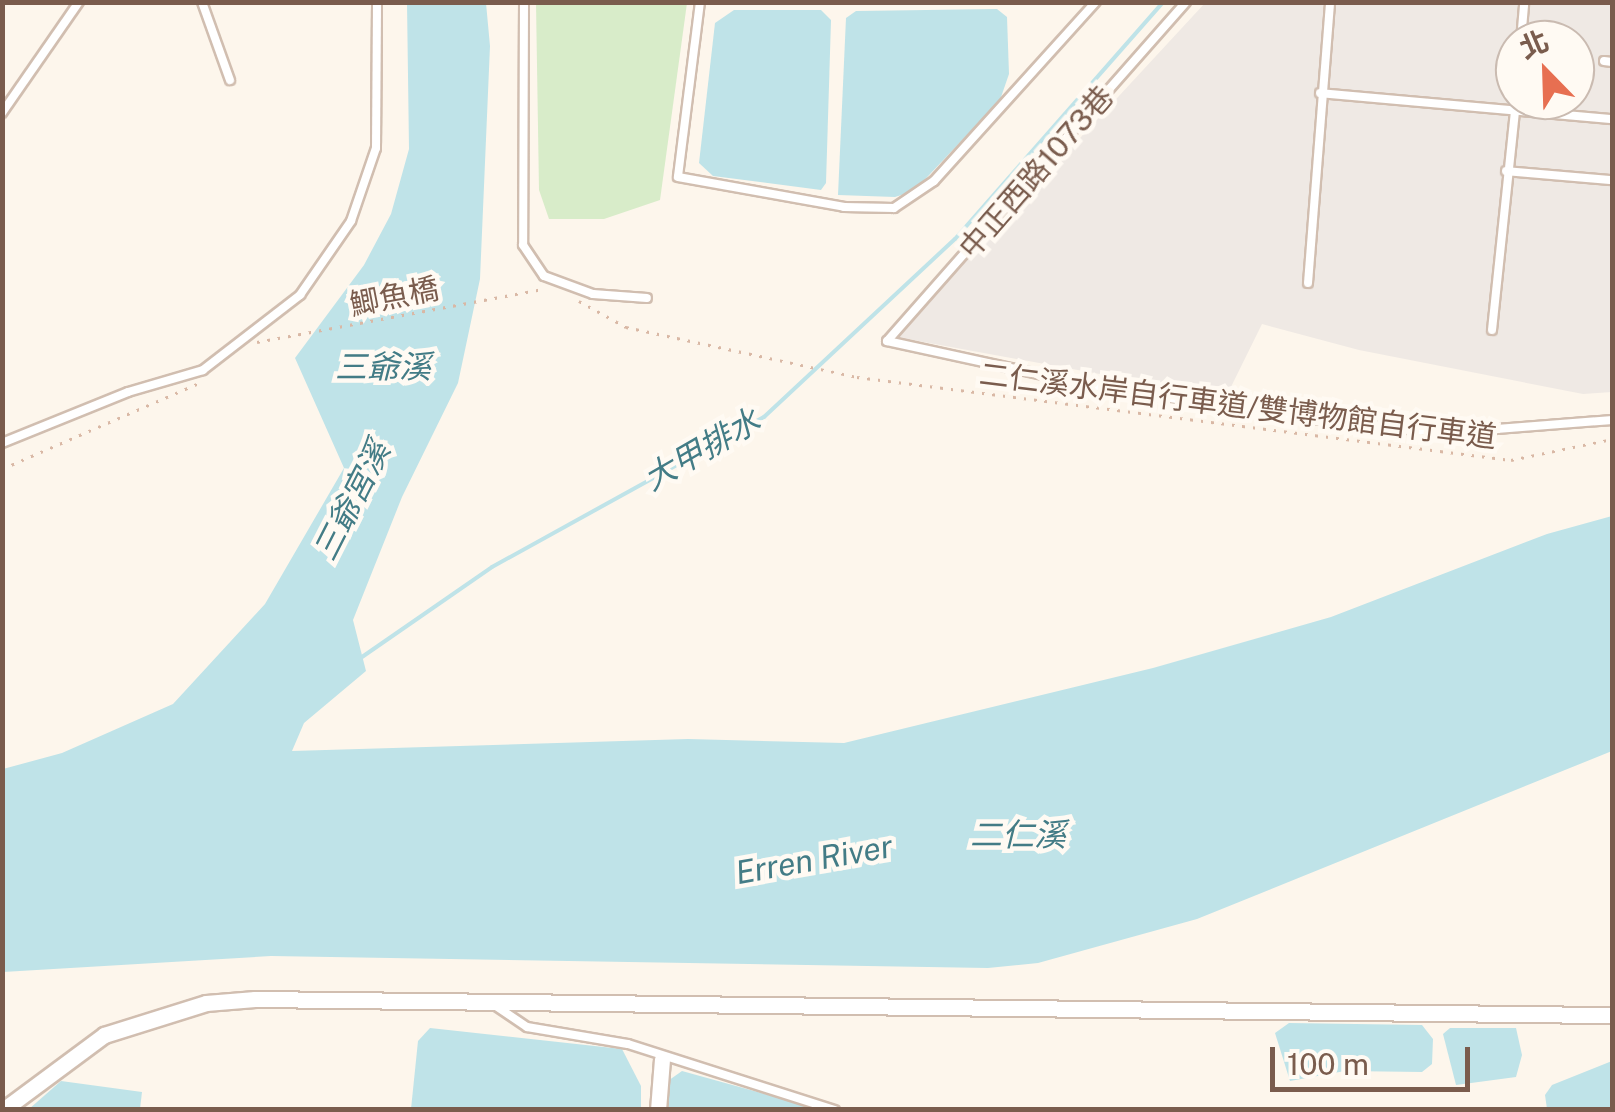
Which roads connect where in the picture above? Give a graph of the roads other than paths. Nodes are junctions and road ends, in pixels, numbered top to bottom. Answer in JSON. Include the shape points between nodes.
{"nodes":[{"id":1,"x":79,"y":2,"type":"edge"},
{"id":2,"x":202,"y":2,"type":"edge"},
{"id":3,"x":377,"y":2,"type":"edge"},
{"id":4,"x":524,"y":2,"type":"edge"},
{"id":5,"x":700,"y":2,"type":"edge"},
{"id":6,"x":1096,"y":2,"type":"edge"},
{"id":7,"x":1186,"y":2,"type":"edge"},
{"id":8,"x":1330,"y":2,"type":"edge"},
{"id":9,"x":230,"y":80,"type":"dead end"},
{"id":10,"x":1320,"y":92,"type":"junction"},
{"id":11,"x":1495,"y":109,"type":"edge"},
{"id":12,"x":2,"y":114,"type":"edge"},
{"id":13,"x":1514,"y":120,"type":"edge"},
{"id":14,"x":1506,"y":171,"type":"junction"},
{"id":15,"x":1612,"y":180,"type":"edge"},
{"id":16,"x":1308,"y":282,"type":"dead end"},
{"id":17,"x":647,"y":298,"type":"dead end"},
{"id":18,"x":1492,"y":330,"type":"dead end"},
{"id":19,"x":1612,"y":420,"type":"edge"},
{"id":20,"x":2,"y":444,"type":"edge"},
{"id":21,"x":491,"y":1003,"type":"junction"},
{"id":22,"x":1612,"y":1016,"type":"edge"},
{"id":23,"x":662,"y":1059,"type":"junction"},
{"id":24,"x":3,"y":1110,"type":"edge"},
{"id":25,"x":658,"y":1110,"type":"edge"},
{"id":26,"x":834,"y":1110,"type":"edge"}],
"edges":[{"from":1,"to":12,"type":"lane"},
{"from":2,"to":9,"type":"lane"},
{"from":3,"to":20,"type":"lane","via":[[376,148],[351,220],[300,295],[208,372],[128,392]]},
{"from":4,"to":17,"type":"lane","via":[[524,245],[544,276],[593,294]]},
{"from":5,"to":6,"type":"lane","via":[[678,177],[844,207],[894,208],[934,181]]},
{"from":7,"to":19,"type":"lane","name":"中正西路1073巷","via":[[887,342],[1284,416],[1446,433]]},
{"from":8,"to":10,"type":"lane"},
{"from":10,"to":11,"type":"lane"},
{"from":10,"to":16,"type":"lane"},
{"from":13,"to":14,"type":"lane"},
{"from":14,"to":15,"type":"lane"},
{"from":14,"to":18,"type":"lane"},
{"from":21,"to":22,"type":"street"},
{"from":21,"to":23,"type":"lane","via":[[527,1027],[628,1044]]},
{"from":21,"to":24,"type":"street","via":[[206,1004],[104,1035]]},
{"from":23,"to":25,"type":"street"},
{"from":23,"to":26,"type":"lane"}]}
